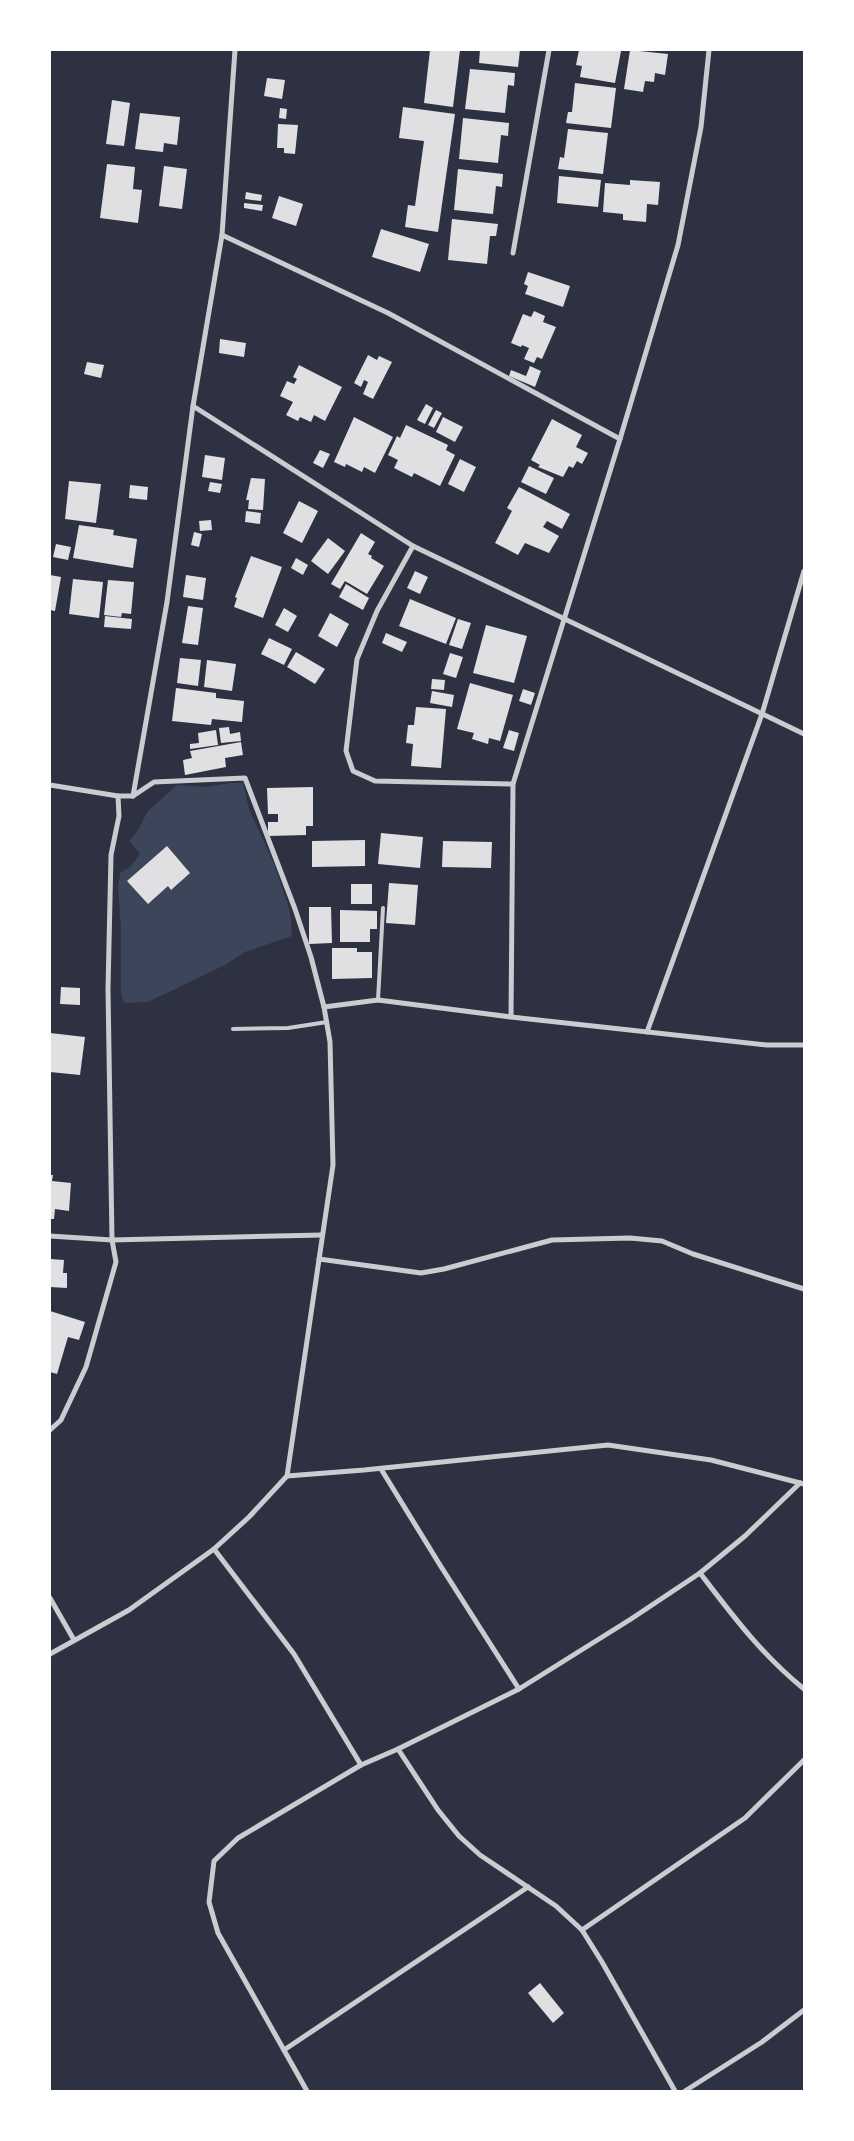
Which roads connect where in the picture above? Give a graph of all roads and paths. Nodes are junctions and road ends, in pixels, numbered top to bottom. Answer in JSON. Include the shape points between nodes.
{"nodes":[{"id":1,"x":235,"y":50,"type":"edge"},
{"id":2,"x":549,"y":50,"type":"edge"},
{"id":3,"x":709,"y":50,"type":"edge"},
{"id":4,"x":222,"y":235,"type":"junction"},
{"id":5,"x":513,"y":253,"type":"dead end"},
{"id":6,"x":193,"y":406,"type":"junction"},
{"id":7,"x":620,"y":439,"type":"junction"},
{"id":8,"x":413,"y":546,"type":"junction"},
{"id":9,"x":804,"y":571,"type":"edge"},
{"id":10,"x":564,"y":619,"type":"junction"},
{"id":11,"x":762,"y":714,"type":"junction"},
{"id":12,"x":804,"y":734,"type":"edge"},
{"id":13,"x":513,"y":784,"type":"junction"},
{"id":14,"x":50,"y":785,"type":"edge"},
{"id":15,"x":118,"y":796,"type":"junction"},
{"id":16,"x":134,"y":796,"type":"junction"},
{"id":17,"x":383,"y":908,"type":"dead end"},
{"id":18,"x":378,"y":1000,"type":"junction"},
{"id":19,"x":324,"y":1007,"type":"junction"},
{"id":20,"x":511,"y":1017,"type":"junction"},
{"id":21,"x":327,"y":1022,"type":"junction"},
{"id":22,"x":233,"y":1029,"type":"dead end"},
{"id":23,"x":646,"y":1032,"type":"junction"},
{"id":24,"x":804,"y":1046,"type":"edge"},
{"id":25,"x":50,"y":1236,"type":"edge"},
{"id":26,"x":322,"y":1236,"type":"junction"},
{"id":27,"x":112,"y":1240,"type":"junction"},
{"id":28,"x":319,"y":1259,"type":"junction"},
{"id":29,"x":804,"y":1289,"type":"edge"},
{"id":30,"x":50,"y":1430,"type":"edge"},
{"id":31,"x":382,"y":1469,"type":"junction"},
{"id":32,"x":287,"y":1476,"type":"junction"},
{"id":33,"x":802,"y":1483,"type":"edge"},
{"id":34,"x":214,"y":1549,"type":"junction"},
{"id":35,"x":700,"y":1573,"type":"junction"},
{"id":36,"x":50,"y":1598,"type":"edge"},
{"id":37,"x":74,"y":1640,"type":"junction"},
{"id":38,"x":50,"y":1654,"type":"edge"},
{"id":39,"x":520,"y":1689,"type":"junction"},
{"id":40,"x":804,"y":1689,"type":"edge"},
{"id":41,"x":398,"y":1749,"type":"junction"},
{"id":42,"x":804,"y":1760,"type":"edge"},
{"id":43,"x":361,"y":1765,"type":"junction"},
{"id":44,"x":528,"y":1887,"type":"junction"},
{"id":45,"x":582,"y":1930,"type":"junction"},
{"id":46,"x":804,"y":2010,"type":"edge"},
{"id":47,"x":284,"y":2050,"type":"junction"},
{"id":48,"x":306,"y":2091,"type":"edge"},
{"id":49,"x":675,"y":2091,"type":"edge"},
{"id":50,"x":685,"y":2091,"type":"edge"}],
"edges":[{"from":1,"to":4,"type":"street"},
{"from":2,"to":5,"type":"street"},
{"from":3,"to":7,"type":"street","via":[[701,127],[678,245]]},
{"from":4,"to":6,"type":"street"},
{"from":4,"to":7,"type":"street","via":[[388,313]]},
{"from":6,"to":8,"type":"street"},
{"from":6,"to":16,"type":"street","via":[[167,602]]},
{"from":7,"to":10,"type":"street"},
{"from":8,"to":10,"type":"street"},
{"from":8,"to":13,"type":"street","via":[[377,611],[357,659],[346,751],[353,771],[375,780]]},
{"from":9,"to":11,"type":"street"},
{"from":10,"to":11,"type":"street"},
{"from":10,"to":13,"type":"street"},
{"from":11,"to":12,"type":"street"},
{"from":11,"to":23,"type":"street"},
{"from":13,"to":20,"type":"street"},
{"from":14,"to":15,"type":"street"},
{"from":15,"to":16,"type":"street"},
{"from":15,"to":27,"type":"street","via":[[119,816],[111,855],[108,989]]},
{"from":16,"to":19,"type":"street","via":[[154,782],[245,778],[295,909]]},
{"from":17,"to":18,"type":"lane"},
{"from":18,"to":19,"type":"street"},
{"from":18,"to":20,"type":"street"},
{"from":19,"to":21,"type":"street"},
{"from":20,"to":23,"type":"street"},
{"from":21,"to":22,"type":"lane","via":[[288,1028]]},
{"from":21,"to":26,"type":"street","via":[[333,1165]]},
{"from":23,"to":24,"type":"street"},
{"from":25,"to":27,"type":"street"},
{"from":26,"to":27,"type":"street"},
{"from":26,"to":28,"type":"street"},
{"from":27,"to":30,"type":"street","via":[[116,1262],[86,1367],[61,1420]]},
{"from":28,"to":29,"type":"street","via":[[421,1273],[552,1240],[630,1238],[662,1241],[692,1254]]},
{"from":28,"to":32,"type":"street"},
{"from":31,"to":32,"type":"street"},
{"from":31,"to":33,"type":"street","via":[[608,1445],[710,1460]]},
{"from":31,"to":39,"type":"street"},
{"from":32,"to":34,"type":"street"},
{"from":33,"to":35,"type":"street"},
{"from":34,"to":37,"type":"street","via":[[129,1610]]},
{"from":34,"to":43,"type":"street","via":[[294,1654]]},
{"from":35,"to":39,"type":"street"},
{"from":35,"to":40,"type":"street","via":[[749,1636],[778,1668]]},
{"from":36,"to":37,"type":"street"},
{"from":37,"to":38,"type":"street"},
{"from":39,"to":41,"type":"street"},
{"from":41,"to":43,"type":"street"},
{"from":41,"to":44,"type":"street","via":[[459,1836],[480,1855]]},
{"from":42,"to":45,"type":"street","via":[[745,1818]]},
{"from":43,"to":47,"type":"street","via":[[238,1838],[214,1861],[209,1902],[218,1933]]},
{"from":44,"to":45,"type":"street","via":[[556,1906]]},
{"from":44,"to":47,"type":"street"},
{"from":45,"to":49,"type":"street"},
{"from":46,"to":50,"type":"street","via":[[762,2042]]},
{"from":47,"to":48,"type":"street"}]}
